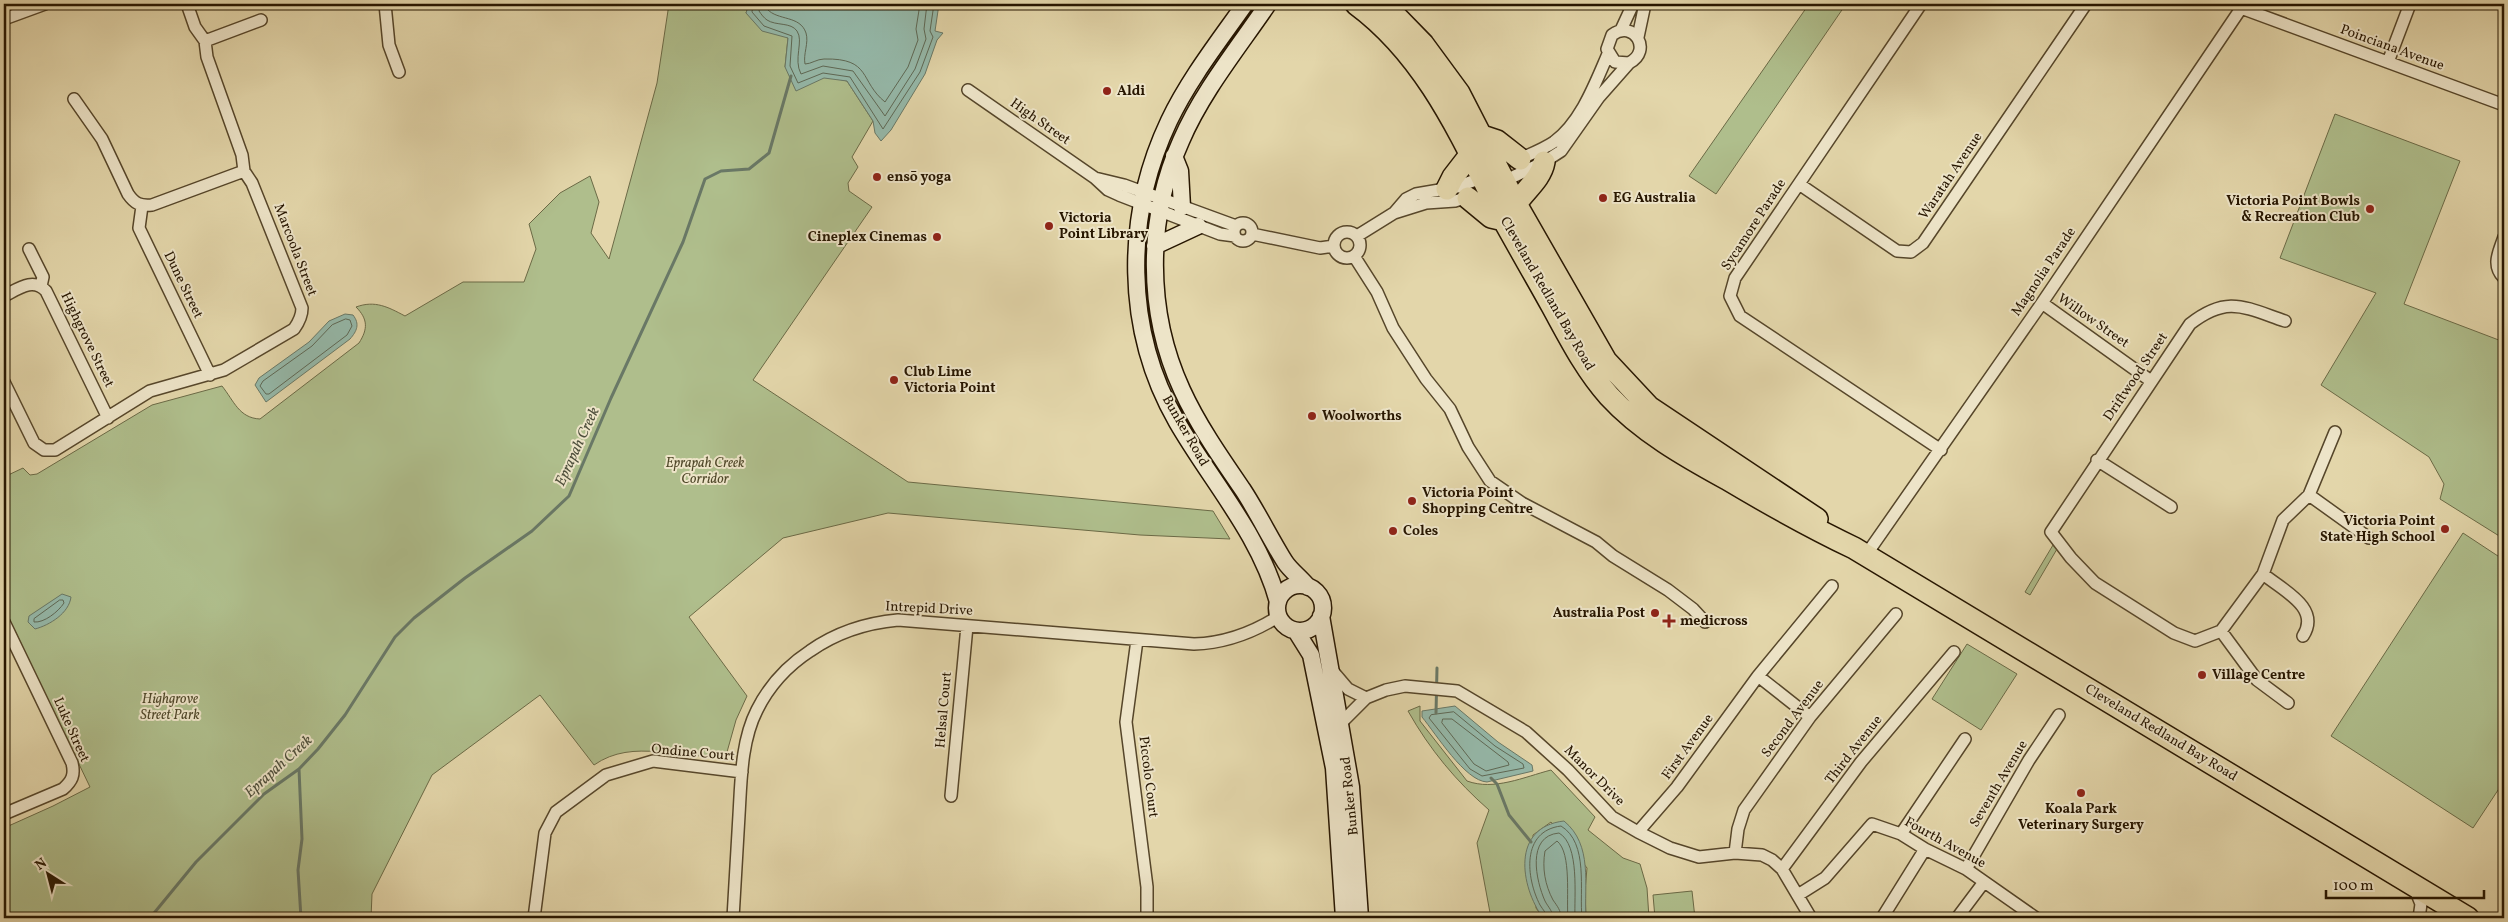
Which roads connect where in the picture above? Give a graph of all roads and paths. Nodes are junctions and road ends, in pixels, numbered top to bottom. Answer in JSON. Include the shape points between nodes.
{"nodes":[{"id":1,"x":44,"y":4,"type":"edge"},
{"id":2,"x":187,"y":4,"type":"edge"},
{"id":3,"x":385,"y":4,"type":"edge"},
{"id":4,"x":1245,"y":4,"type":"edge"},
{"id":5,"x":1268,"y":4,"type":"edge"},
{"id":6,"x":1356,"y":4,"type":"edge"},
{"id":7,"x":1384,"y":4,"type":"edge"},
{"id":8,"x":1633,"y":4,"type":"edge"},
{"id":9,"x":1644,"y":4,"type":"edge"},
{"id":10,"x":1921,"y":4,"type":"edge"},
{"id":11,"x":2086,"y":4,"type":"edge"},
{"id":12,"x":2410,"y":4,"type":"edge"},
{"id":13,"x":2243,"y":6,"type":"edge"},
{"id":14,"x":15,"y":9,"type":"edge"},
{"id":15,"x":4,"y":19,"type":"edge"},
{"id":16,"x":261,"y":20,"type":"dead end"},
{"id":17,"x":1621,"y":30,"type":"junction"},
{"id":18,"x":1638,"y":37,"type":"junction"},
{"id":19,"x":205,"y":41,"type":"junction"},
{"id":20,"x":1608,"y":54,"type":"junction"},
{"id":21,"x":2388,"y":62,"type":"junction"},
{"id":22,"x":1629,"y":63,"type":"junction"},
{"id":23,"x":399,"y":72,"type":"dead end"},
{"id":24,"x":968,"y":90,"type":"dead end"},
{"id":25,"x":74,"y":99,"type":"dead end"},
{"id":26,"x":2504,"y":105,"type":"edge"},
{"id":27,"x":1482,"y":136,"type":"junction"},
{"id":28,"x":1470,"y":155,"type":"junction"},
{"id":29,"x":1174,"y":156,"type":"junction"},
{"id":30,"x":1520,"y":159,"type":"junction"},
{"id":31,"x":1544,"y":162,"type":"junction"},
{"id":32,"x":244,"y":171,"type":"junction"},
{"id":33,"x":1493,"y":179,"type":"junction"},
{"id":34,"x":1799,"y":184,"type":"junction"},
{"id":35,"x":1447,"y":189,"type":"junction"},
{"id":36,"x":1142,"y":198,"type":"junction"},
{"id":37,"x":1468,"y":198,"type":"junction"},
{"id":38,"x":1160,"y":205,"type":"junction"},
{"id":39,"x":142,"y":206,"type":"junction"},
{"id":40,"x":1182,"y":206,"type":"junction"},
{"id":41,"x":1394,"y":212,"type":"junction"},
{"id":42,"x":1510,"y":212,"type":"junction"},
{"id":43,"x":1198,"y":226,"type":"junction"},
{"id":44,"x":1235,"y":231,"type":"junction"},
{"id":45,"x":1357,"y":236,"type":"junction"},
{"id":46,"x":2504,"y":237,"type":"edge"},
{"id":47,"x":1155,"y":246,"type":"junction"},
{"id":48,"x":1334,"y":246,"type":"junction"},
{"id":49,"x":29,"y":249,"type":"dead end"},
{"id":50,"x":1354,"y":256,"type":"junction"},
{"id":51,"x":2504,"y":278,"type":"edge"},
{"id":52,"x":41,"y":286,"type":"junction"},
{"id":53,"x":4,"y":296,"type":"edge"},
{"id":54,"x":2042,"y":303,"type":"junction"},
{"id":55,"x":2285,"y":322,"type":"dead end"},
{"id":56,"x":210,"y":375,"type":"junction"},
{"id":57,"x":2151,"y":381,"type":"junction"},
{"id":58,"x":4,"y":382,"type":"edge"},
{"id":59,"x":108,"y":418,"type":"junction"},
{"id":60,"x":2334,"y":432,"type":"dead end"},
{"id":61,"x":1941,"y":450,"type":"junction"},
{"id":62,"x":2097,"y":460,"type":"junction"},
{"id":63,"x":2309,"y":495,"type":"junction"},
{"id":64,"x":2171,"y":507,"type":"dead end"},
{"id":65,"x":2369,"y":538,"type":"dead end"},
{"id":66,"x":1860,"y":551,"type":"junction"},
{"id":67,"x":2263,"y":574,"type":"junction"},
{"id":68,"x":1832,"y":586,"type":"dead end"},
{"id":69,"x":1308,"y":587,"type":"junction"},
{"id":70,"x":1279,"y":609,"type":"junction"},
{"id":71,"x":1896,"y":614,"type":"dead end"},
{"id":72,"x":1321,"y":616,"type":"junction"},
{"id":73,"x":4,"y":622,"type":"edge"},
{"id":74,"x":1705,"y":622,"type":"dead end"},
{"id":75,"x":967,"y":626,"type":"junction"},
{"id":76,"x":1296,"y":630,"type":"junction"},
{"id":77,"x":2221,"y":632,"type":"junction"},
{"id":78,"x":2303,"y":636,"type":"dead end"},
{"id":79,"x":1137,"y":640,"type":"junction"},
{"id":80,"x":1954,"y":652,"type":"dead end"},
{"id":81,"x":1328,"y":666,"type":"junction"},
{"id":82,"x":1758,"y":676,"type":"junction"},
{"id":83,"x":1366,"y":698,"type":"junction"},
{"id":84,"x":2288,"y":703,"type":"dead end"},
{"id":85,"x":2059,"y":715,"type":"dead end"},
{"id":86,"x":1810,"y":717,"type":"junction"},
{"id":87,"x":1340,"y":724,"type":"junction"},
{"id":88,"x":1965,"y":739,"type":"dead end"},
{"id":89,"x":742,"y":772,"type":"junction"},
{"id":90,"x":951,"y":796,"type":"dead end"},
{"id":91,"x":4,"y":814,"type":"edge"},
{"id":92,"x":1638,"y":832,"type":"junction"},
{"id":93,"x":1901,"y":834,"type":"junction"},
{"id":94,"x":1925,"y":850,"type":"junction"},
{"id":95,"x":1735,"y":853,"type":"junction"},
{"id":96,"x":1966,"y":869,"type":"junction"},
{"id":97,"x":1782,"y":870,"type":"junction"},
{"id":98,"x":1984,"y":882,"type":"junction"},
{"id":99,"x":2411,"y":884,"type":"junction"},
{"id":100,"x":1798,"y":895,"type":"junction"},
{"id":101,"x":534,"y":918,"type":"edge"},
{"id":102,"x":733,"y":918,"type":"edge"},
{"id":103,"x":1147,"y":918,"type":"edge"},
{"id":104,"x":1344,"y":918,"type":"edge"},
{"id":105,"x":1360,"y":918,"type":"edge"},
{"id":106,"x":1812,"y":918,"type":"edge"},
{"id":107,"x":1882,"y":918,"type":"edge"},
{"id":108,"x":1957,"y":918,"type":"edge"},
{"id":109,"x":2036,"y":918,"type":"edge"},
{"id":110,"x":2419,"y":918,"type":"edge"},
{"id":111,"x":2468,"y":918,"type":"edge"}],
"edges":[{"from":1,"to":14,"type":"street"},
{"from":2,"to":19,"type":"street","name":"Marcoola Street","via":[[195,27]]},
{"from":3,"to":23,"type":"street","via":[[390,45]]},
{"from":4,"to":36,"type":"main road","name":"Bunker Road","via":[[1170,119],[1156,151]]},
{"from":5,"to":29,"type":"main road","name":"Bunker Road","via":[[1200,105]]},
{"from":6,"to":28,"type":"highway","name":"Cleveland Redland Bay Road","via":[[1387,30],[1419,68],[1445,106]]},
{"from":7,"to":27,"type":"highway","name":"Cleveland Redland Bay Road","via":[[1436,61]]},
{"from":8,"to":17,"type":"street"},
{"from":9,"to":18,"type":"street"},
{"from":10,"to":34,"type":"street","name":"Sycamore Parade"},
{"from":11,"to":34,"type":"street","name":"Waratah Avenue","via":[[1923,243],[1911,252],[1897,252]]},
{"from":12,"to":21,"type":"street"},
{"from":13,"to":21,"type":"street","name":"Poinciana Avenue"},
{"from":13,"to":54,"type":"street","name":"Magnolia Parade"},
{"from":14,"to":15,"type":"street"},
{"from":16,"to":19,"type":"street"},
{"from":17,"to":18,"type":"street","via":[[1631,31]]},
{"from":17,"to":20,"type":"street","via":[[1608,39]]},
{"from":18,"to":22,"type":"street","via":[[1641,49]]},
{"from":19,"to":32,"type":"street","name":"Marcoola Street","via":[[207,57],[242,155]]},
{"from":20,"to":22,"type":"street","via":[[1620,63]]},
{"from":20,"to":30,"type":"street","via":[[1590,96],[1564,132],[1545,148]]},
{"from":21,"to":26,"type":"street","name":"Poinciana Avenue"},
{"from":22,"to":31,"type":"street","via":[[1599,97],[1565,147]]},
{"from":24,"to":36,"type":"street","name":"High Street","via":[[1096,178]]},
{"from":25,"to":39,"type":"street","via":[[102,139],[128,194]]},
{"from":27,"to":30,"type":"highway","via":[[1497,141]]},
{"from":27,"to":33,"type":"highway","name":"Cleveland Redland Bay Road"},
{"from":28,"to":33,"type":"highway","name":"Cleveland Redland Bay Road"},
{"from":28,"to":35,"type":"highway"},
{"from":29,"to":38,"type":"main road","name":"Bunker Road"},
{"from":29,"to":40,"type":"main road","via":[[1180,171]]},
{"from":30,"to":33,"type":"street"},
{"from":31,"to":33,"type":"street"},
{"from":31,"to":42,"type":"highway","via":[[1542,173]]},
{"from":32,"to":39,"type":"street"},
{"from":32,"to":56,"type":"street","name":"Marcoola Street","via":[[259,199],[302,314],[294,329]]},
{"from":33,"to":35,"type":"street"},
{"from":33,"to":37,"type":"street"},
{"from":33,"to":42,"type":"highway","name":"Cleveland Redland Bay Road"},
{"from":34,"to":61,"type":"street","name":"Sycamore Parade","via":[[1735,278],[1730,296],[1740,316]]},
{"from":35,"to":41,"type":"street","via":[[1416,194]]},
{"from":36,"to":38,"type":"street","name":"High Street"},
{"from":36,"to":70,"type":"main road","name":"Bunker Road","via":[[1137,238],[1137,283],[1139,313],[1148,352],[1176,421],[1266,563]]},
{"from":37,"to":41,"type":"street","via":[[1426,203]]},
{"from":37,"to":42,"type":"highway","via":[[1491,217]]},
{"from":38,"to":40,"type":"street"},
{"from":38,"to":43,"type":"street"},
{"from":38,"to":47,"type":"main road","name":"Bunker Road"},
{"from":39,"to":56,"type":"street","name":"Dune Street","via":[[139,228]]},
{"from":40,"to":44,"type":"street"},
{"from":41,"to":45,"type":"street"},
{"from":42,"to":66,"type":"highway","name":"Cleveland Redland Bay Road","via":[[1606,361],[1649,407],[1801,506]]},
{"from":43,"to":44,"type":"street"},
{"from":43,"to":47,"type":"main road"},
{"from":44,"to":48,"type":"street","via":[[1243,241],[1252,234],[1320,248]]},
{"from":45,"to":48,"type":"street","via":[[1342,232]]},
{"from":45,"to":50,"type":"street","via":[[1360,249]]},
{"from":46,"to":51,"type":"street","via":[[2496,260],[2498,272]]},
{"from":47,"to":69,"type":"main road","name":"Bunker Road","via":[[1160,321],[1181,388],[1286,562]]},
{"from":48,"to":50,"type":"street","via":[[1341,257]]},
{"from":49,"to":52,"type":"street","via":[[43,277]]},
{"from":50,"to":74,"type":"street","via":[[1377,292],[1393,328],[1426,380],[1450,409],[1468,447],[1490,481],[1522,503],[1596,542],[1668,590]]},
{"from":52,"to":53,"type":"street","name":"Highgrove Street","via":[[28,284]]},
{"from":52,"to":59,"type":"street","name":"Highgrove Street"},
{"from":54,"to":57,"type":"street","name":"Willow Street"},
{"from":54,"to":61,"type":"street","name":"Magnolia Parade"},
{"from":55,"to":57,"type":"street","name":"Driftwood Street","via":[[2243,306],[2223,306],[2206,312],[2190,324]]},
{"from":56,"to":59,"type":"street","name":"Marcoola Street","via":[[150,391]]},
{"from":57,"to":62,"type":"street","name":"Driftwood Street"},
{"from":58,"to":59,"type":"street","name":"Marcoola Street","via":[[34,443],[44,450],[55,450]]},
{"from":60,"to":63,"type":"street"},
{"from":61,"to":66,"type":"street","name":"Magnolia Parade"},
{"from":62,"to":64,"type":"street"},
{"from":62,"to":77,"type":"street","name":"Driftwood Street","via":[[2051,532],[2094,583],[2174,633],[2195,640]]},
{"from":63,"to":65,"type":"street"},
{"from":63,"to":67,"type":"street","via":[[2283,520]]},
{"from":66,"to":99,"type":"highway","name":"Cleveland Redland Bay Road"},
{"from":67,"to":77,"type":"street"},
{"from":67,"to":78,"type":"street","via":[[2309,615],[2309,627]]},
{"from":68,"to":82,"type":"street","name":"First Avenue"},
{"from":69,"to":70,"type":"main road","via":[[1287,590]]},
{"from":69,"to":72,"type":"main road","via":[[1321,599]]},
{"from":70,"to":76,"type":"main road","via":[[1286,626]]},
{"from":70,"to":79,"type":"street","name":"Intrepid Drive","via":[[1244,633],[1208,644]]},
{"from":71,"to":86,"type":"street","name":"Second Avenue"},
{"from":72,"to":76,"type":"main road","via":[[1311,628]]},
{"from":72,"to":81,"type":"main road","name":"Bunker Road"},
{"from":73,"to":91,"type":"street","name":"Luke Street","via":[[72,764],[74,775],[63,789]]},
{"from":75,"to":79,"type":"street","name":"Intrepid Drive"},
{"from":75,"to":89,"type":"street","name":"Intrepid Drive","via":[[898,620],[878,622],[836,634],[818,645],[780,676],[760,706],[747,741]]},
{"from":75,"to":90,"type":"street","name":"Helsal Court"},
{"from":76,"to":104,"type":"main road","name":"Bunker Road","via":[[1311,655],[1334,768]]},
{"from":77,"to":84,"type":"street","via":[[2257,680]]},
{"from":79,"to":103,"type":"street","name":"Piccolo Court","via":[[1126,722],[1147,887]]},
{"from":80,"to":97,"type":"street","name":"Third Avenue","via":[[1861,762]]},
{"from":81,"to":83,"type":"street","via":[[1348,689]]},
{"from":81,"to":87,"type":"main road","name":"Bunker Road"},
{"from":82,"to":86,"type":"street"},
{"from":82,"to":92,"type":"street","name":"First Avenue","via":[[1677,787]]},
{"from":83,"to":87,"type":"street","name":"Manor Drive"},
{"from":83,"to":92,"type":"street","name":"Manor Drive","via":[[1405,686],[1457,691],[1526,732],[1612,817]]},
{"from":85,"to":96,"type":"street","name":"Seventh Avenue"},
{"from":86,"to":95,"type":"street","name":"Second Avenue","via":[[1744,810]]},
{"from":87,"to":105,"type":"main road","name":"Bunker Road","via":[[1351,787]]},
{"from":88,"to":93,"type":"street"},
{"from":89,"to":101,"type":"street","name":"Ondine Court","via":[[653,761],[606,775],[556,812],[545,833]]},
{"from":89,"to":102,"type":"street","name":"Intrepid Drive"},
{"from":92,"to":95,"type":"street","name":"Manor Drive","via":[[1699,858]]},
{"from":93,"to":94,"type":"street","name":"Fourth Avenue"},
{"from":93,"to":100,"type":"street","name":"Fourth Avenue","via":[[1872,824],[1825,878]]},
{"from":94,"to":96,"type":"street","name":"Fourth Avenue"},
{"from":94,"to":107,"type":"street"},
{"from":95,"to":97,"type":"street","name":"Manor Drive","via":[[1762,856]]},
{"from":96,"to":98,"type":"street","name":"Fourth Avenue"},
{"from":97,"to":100,"type":"street","name":"Manor Drive"},
{"from":98,"to":108,"type":"street"},
{"from":98,"to":109,"type":"street","name":"Fourth Avenue"},
{"from":99,"to":110,"type":"street","via":[[2421,904]]},
{"from":99,"to":111,"type":"highway","name":"Cleveland Redland Bay Road"},
{"from":100,"to":106,"type":"street","name":"Manor Drive"}]}
